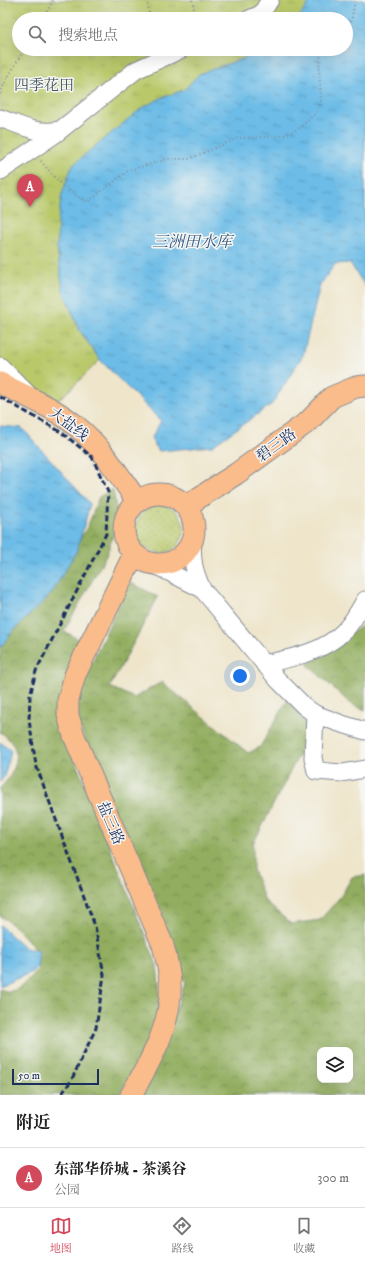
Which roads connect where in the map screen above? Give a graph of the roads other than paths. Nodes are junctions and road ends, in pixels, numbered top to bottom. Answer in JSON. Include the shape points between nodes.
{"nodes":[{"id":1,"x":270,"y":0,"type":"edge"},
{"id":2,"x":262,"y":12,"type":"edge"},
{"id":3,"x":167,"y":56,"type":"edge"},
{"id":4,"x":0,"y":118,"type":"edge"},
{"id":5,"x":59,"y":130,"type":"junction"},
{"id":6,"x":1,"y":171,"type":"edge"},
{"id":7,"x":0,"y":366,"type":"edge"},
{"id":8,"x":0,"y":383,"type":"edge"},
{"id":9,"x":365,"y":386,"type":"edge"},
{"id":10,"x":35,"y":401,"type":"junction"},
{"id":11,"x":138,"y":502,"type":"junction"},
{"id":12,"x":186,"y":506,"type":"junction"},
{"id":13,"x":193,"y":539,"type":"junction"},
{"id":14,"x":143,"y":558,"type":"junction"},
{"id":15,"x":202,"y":590,"type":"junction"},
{"id":16,"x":365,"y":600,"type":"edge"},
{"id":17,"x":264,"y":664,"type":"junction"},
{"id":18,"x":315,"y":714,"type":"junction"},
{"id":19,"x":365,"y":731,"type":"edge"},
{"id":20,"x":365,"y":769,"type":"edge"},
{"id":21,"x":131,"y":1095,"type":"edge"}],
"edges":[{"from":1,"to":2,"type":"street"},
{"from":3,"to":5,"type":"street","via":[[136,70]]},
{"from":4,"to":5,"type":"street","via":[[38,131]]},
{"from":5,"to":6,"type":"street"},
{"from":7,"to":10,"type":"street"},
{"from":8,"to":10,"type":"main road","name":"大盐线"},
{"from":9,"to":12,"type":"main road","name":"碧三路","via":[[356,386],[332,397],[309,420],[236,474]]},
{"from":10,"to":11,"type":"main road","name":"大盐线","via":[[62,416],[84,433],[114,468]]},
{"from":11,"to":12,"type":"main road","via":[[149,496],[162,494],[179,500]]},
{"from":11,"to":14,"type":"main road","via":[[131,507],[124,527],[126,539]]},
{"from":12,"to":13,"type":"main road","via":[[193,522]]},
{"from":13,"to":14,"type":"main road","via":[[187,550],[169,563],[160,564]]},
{"from":13,"to":15,"type":"street","via":[[192,562]]},
{"from":14,"to":15,"type":"street"},
{"from":14,"to":21,"type":"main road","name":"盐三路","via":[[75,675],[68,700],[68,714],[74,736],[163,945],[170,980],[168,1015],[162,1034]]},
{"from":15,"to":17,"type":"street"},
{"from":16,"to":17,"type":"street","via":[[344,631],[331,642],[307,653]]},
{"from":17,"to":18,"type":"street","via":[[293,696]]},
{"from":18,"to":19,"type":"street"},
{"from":18,"to":20,"type":"street","via":[[313,758],[316,771],[342,773]]}]}
